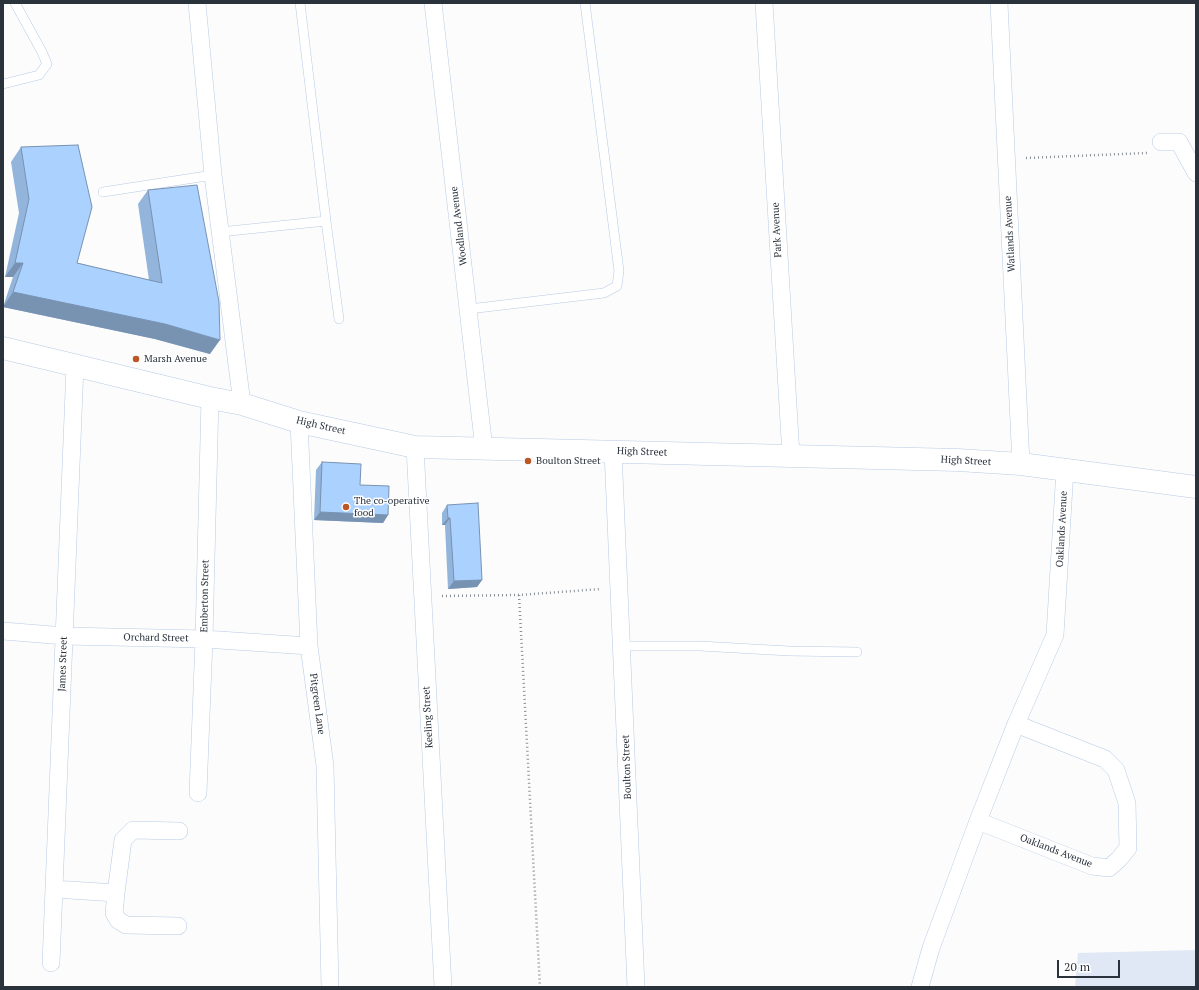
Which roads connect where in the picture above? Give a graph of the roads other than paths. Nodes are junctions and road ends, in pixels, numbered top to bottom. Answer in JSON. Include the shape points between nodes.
{"nodes":[{"id":1,"x":15,"y":3,"type":"edge"},
{"id":2,"x":197,"y":3,"type":"edge"},
{"id":3,"x":300,"y":3,"type":"edge"},
{"id":4,"x":433,"y":3,"type":"edge"},
{"id":5,"x":585,"y":3,"type":"edge"},
{"id":6,"x":764,"y":3,"type":"edge"},
{"id":7,"x":999,"y":3,"type":"edge"},
{"id":8,"x":3,"y":84,"type":"edge"},
{"id":9,"x":1161,"y":142,"type":"road end"},
{"id":10,"x":1196,"y":173,"type":"edge"},
{"id":11,"x":213,"y":175,"type":"junction"},
{"id":12,"x":103,"y":192,"type":"dead end"},
{"id":13,"x":326,"y":221,"type":"junction"},
{"id":14,"x":220,"y":232,"type":"junction"},
{"id":15,"x":469,"y":309,"type":"junction"},
{"id":16,"x":339,"y":319,"type":"dead end"},
{"id":17,"x":3,"y":348,"type":"edge"},
{"id":18,"x":75,"y":366,"type":"junction"},
{"id":19,"x":210,"y":398,"type":"junction"},
{"id":20,"x":242,"y":404,"type":"junction"},
{"id":21,"x":299,"y":422,"type":"junction"},
{"id":22,"x":415,"y":447,"type":"junction"},
{"id":23,"x":484,"y":449,"type":"junction"},
{"id":24,"x":613,"y":451,"type":"junction"},
{"id":25,"x":791,"y":456,"type":"junction"},
{"id":26,"x":1021,"y":464,"type":"junction"},
{"id":27,"x":1065,"y":469,"type":"junction"},
{"id":28,"x":1196,"y":487,"type":"edge"},
{"id":29,"x":3,"y":631,"type":"edge"},
{"id":30,"x":65,"y":636,"type":"junction"},
{"id":31,"x":204,"y":639,"type":"junction"},
{"id":32,"x":309,"y":646,"type":"junction"},
{"id":33,"x":622,"y":646,"type":"junction"},
{"id":34,"x":857,"y":652,"type":"dead end"},
{"id":35,"x":1016,"y":724,"type":"junction"},
{"id":36,"x":198,"y":793,"type":"dead end"},
{"id":37,"x":978,"y":820,"type":"junction"},
{"id":38,"x":179,"y":831,"type":"dead end"},
{"id":39,"x":54,"y":889,"type":"junction"},
{"id":40,"x":116,"y":893,"type":"junction"},
{"id":41,"x":178,"y":926,"type":"dead end"},
{"id":42,"x":52,"y":963,"type":"dead end"},
{"id":43,"x":330,"y":987,"type":"edge"},
{"id":44,"x":443,"y":987,"type":"edge"},
{"id":45,"x":636,"y":987,"type":"edge"},
{"id":46,"x":920,"y":987,"type":"edge"}],
"edges":[{"from":1,"to":8,"type":"lane","via":[[46,64],[39,75]]},
{"from":2,"to":11,"type":"street"},
{"from":3,"to":13,"type":"lane"},
{"from":4,"to":15,"type":"street","name":"Woodland Avenue"},
{"from":5,"to":15,"type":"lane","via":[[619,271],[617,286],[604,293]]},
{"from":6,"to":25,"type":"street","name":"Park Avenue"},
{"from":7,"to":26,"type":"street","name":"Watlands Avenue"},
{"from":9,"to":10,"type":"street","via":[[1179,142]]},
{"from":11,"to":12,"type":"lane"},
{"from":11,"to":14,"type":"street"},
{"from":13,"to":14,"type":"lane"},
{"from":13,"to":16,"type":"lane"},
{"from":14,"to":20,"type":"street"},
{"from":15,"to":23,"type":"street","name":"Woodland Avenue"},
{"from":17,"to":18,"type":"main road","name":"High Street"},
{"from":18,"to":19,"type":"main road","name":"High Street"},
{"from":18,"to":30,"type":"street","name":"James Street"},
{"from":19,"to":20,"type":"main road","name":"High Street"},
{"from":19,"to":31,"type":"street","name":"Emberton Street"},
{"from":20,"to":21,"type":"main road","name":"High Street"},
{"from":21,"to":22,"type":"main road","name":"High Street"},
{"from":21,"to":32,"type":"street","name":"Pitgreen Lane"},
{"from":22,"to":23,"type":"main road","name":"High Street"},
{"from":22,"to":44,"type":"street","name":"Keeling Street"},
{"from":23,"to":24,"type":"main road","name":"High Street"},
{"from":24,"to":25,"type":"main road","name":"High Street"},
{"from":24,"to":33,"type":"street","name":"Boulton Street"},
{"from":25,"to":26,"type":"main road","name":"High Street"},
{"from":26,"to":27,"type":"main road","name":"High Street"},
{"from":27,"to":28,"type":"main road","name":"High Street"},
{"from":27,"to":35,"type":"street","name":"Oaklands Avenue","via":[[1055,635]]},
{"from":29,"to":30,"type":"street","name":"Orchard Street"},
{"from":30,"to":31,"type":"street","name":"Orchard Street"},
{"from":30,"to":39,"type":"street","name":"James Street"},
{"from":31,"to":32,"type":"street","name":"Orchard Street"},
{"from":31,"to":36,"type":"street","name":"Emberton Street"},
{"from":32,"to":43,"type":"street","name":"Pitgreen Lane","via":[[325,766]]},
{"from":33,"to":34,"type":"lane"},
{"from":33,"to":45,"type":"street","name":"Boulton Street"},
{"from":35,"to":37,"type":"street","name":"Oaklands Avenue"},
{"from":35,"to":37,"type":"street","name":"Oaklands Avenue","via":[[1106,760],[1116,770],[1127,804],[1128,848],[1109,868],[1092,866]]},
{"from":37,"to":46,"type":"street","name":"Oaklands Avenue","via":[[931,948]]},
{"from":38,"to":40,"type":"street","via":[[132,830],[123,840]]},
{"from":39,"to":40,"type":"street"},
{"from":39,"to":42,"type":"street","name":"James Street"},
{"from":40,"to":41,"type":"street","via":[[114,913],[118,920],[126,925]]}]}
